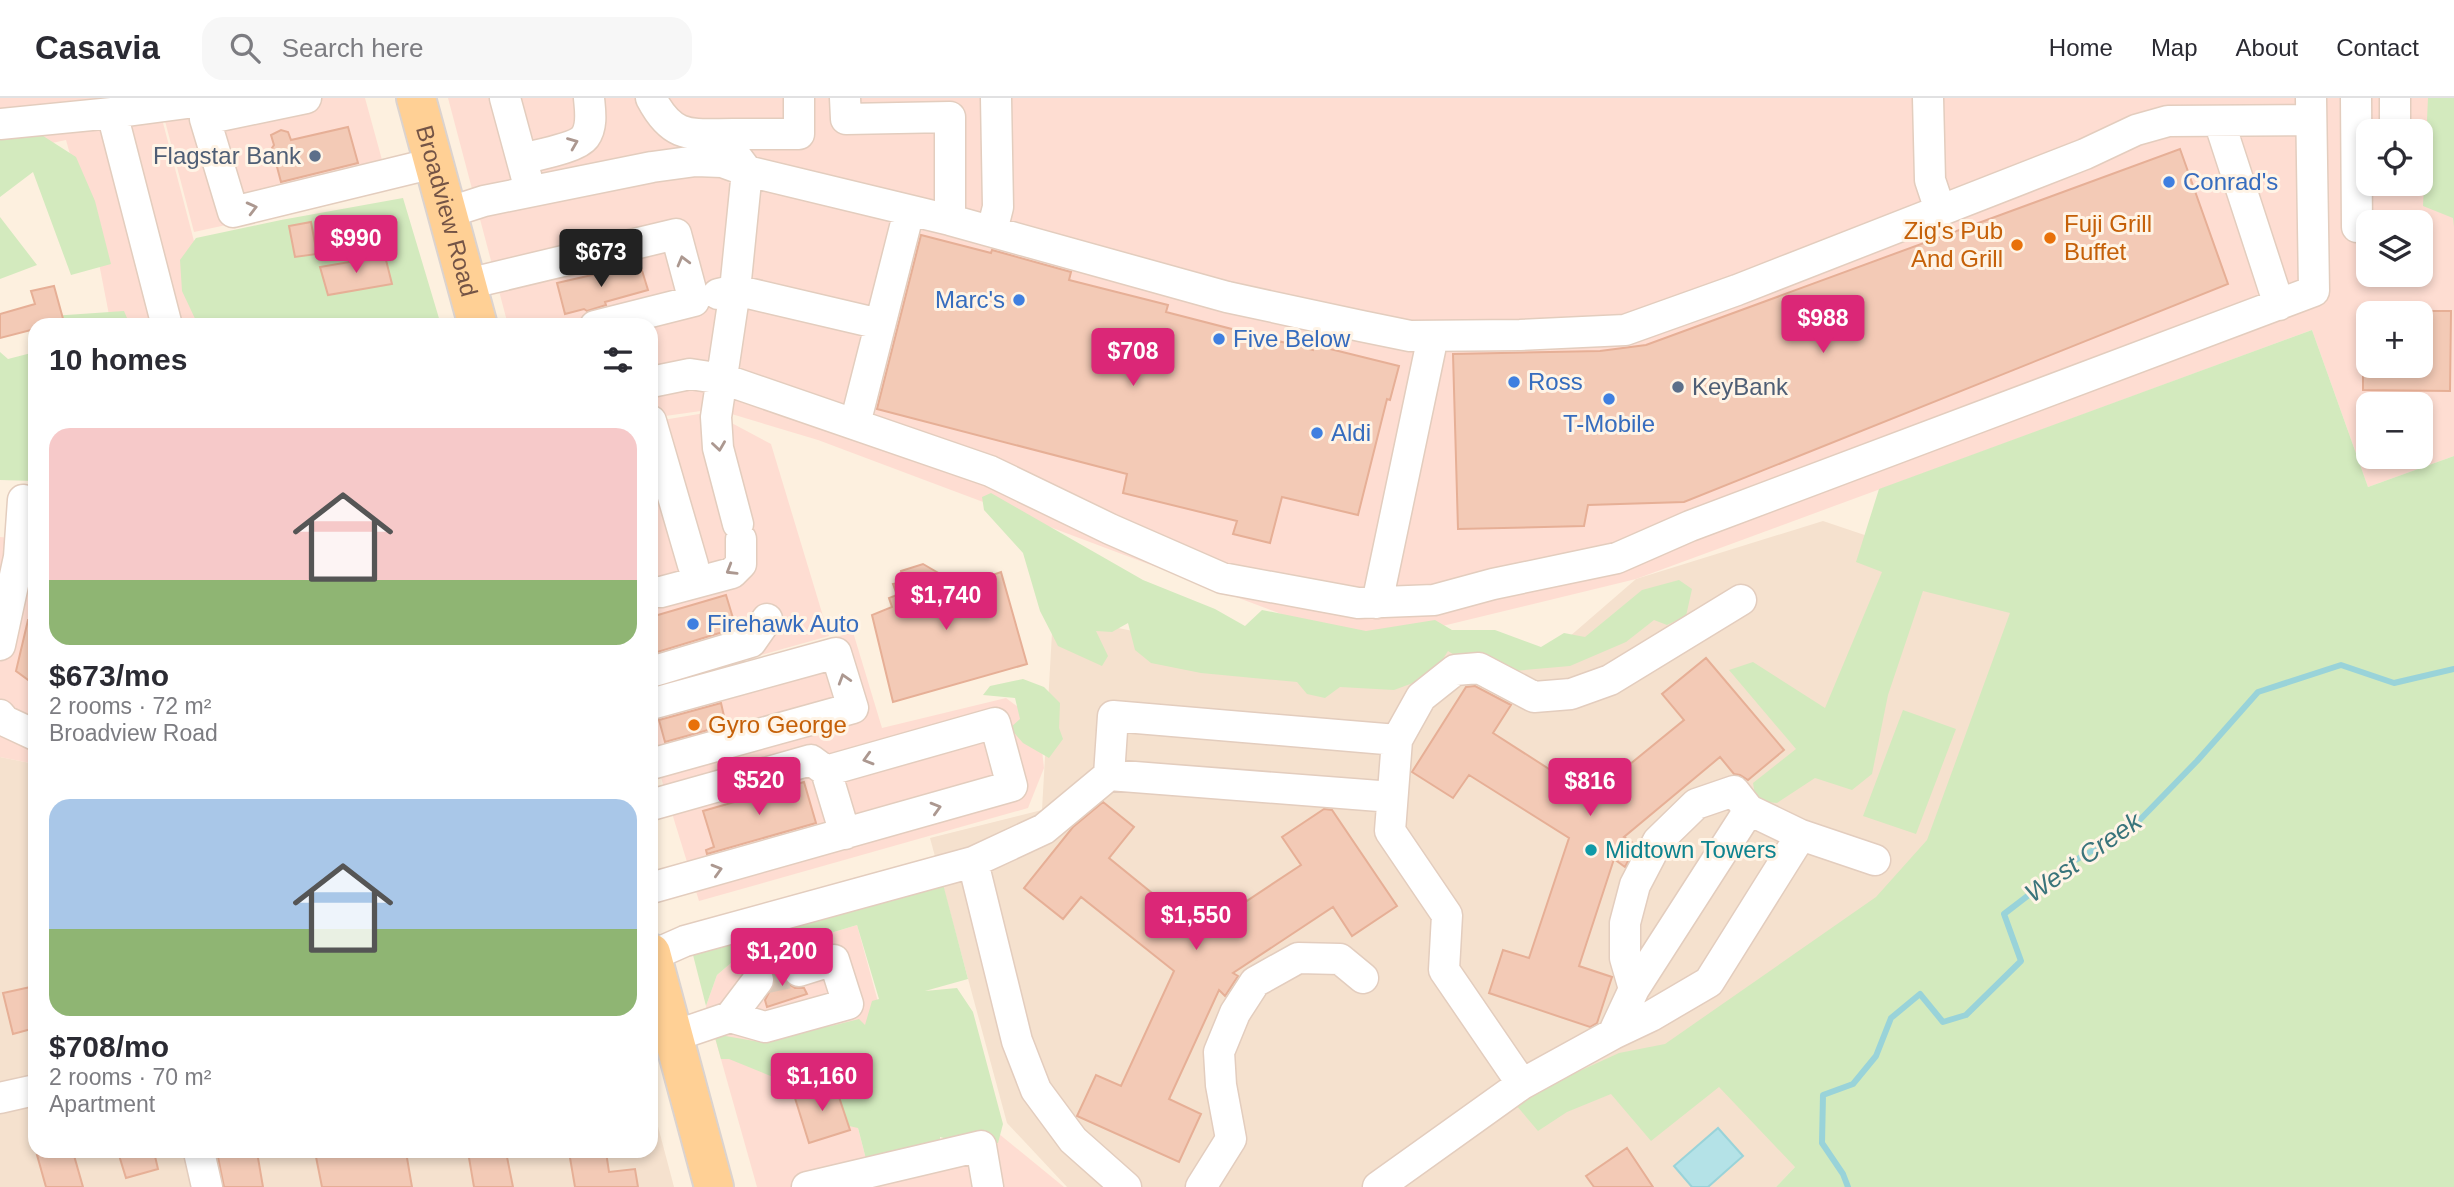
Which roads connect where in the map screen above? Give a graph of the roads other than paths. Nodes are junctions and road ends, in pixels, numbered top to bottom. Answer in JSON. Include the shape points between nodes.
{"nodes":[{"id":1,"x":225,"y":98,"type":"edge"},
{"id":2,"x":306,"y":98,"type":"edge"},
{"id":3,"x":416,"y":98,"type":"edge"},
{"id":4,"x":505,"y":98,"type":"edge"},
{"id":5,"x":589,"y":98,"type":"edge"},
{"id":6,"x":651,"y":98,"type":"edge"},
{"id":7,"x":799,"y":98,"type":"edge"},
{"id":8,"x":845,"y":98,"type":"edge"},
{"id":9,"x":996,"y":98,"type":"edge"},
{"id":10,"x":1928,"y":98,"type":"edge"},
{"id":11,"x":2356,"y":98,"type":"edge"},
{"id":12,"x":2395,"y":98,"type":"edge"},
{"id":13,"x":950,"y":107,"type":"edge"},
{"id":14,"x":2311,"y":109,"type":"edge"},
{"id":15,"x":112,"y":113,"type":"junction"},
{"id":16,"x":2358,"y":119,"type":"edge"},
{"id":17,"x":2395,"y":119,"type":"edge"},
{"id":18,"x":2220,"y":121,"type":"junction"},
{"id":19,"x":0,"y":124,"type":"edge"},
{"id":20,"x":733,"y":134,"type":"junction"},
{"id":21,"x":522,"y":159,"type":"junction"},
{"id":22,"x":434,"y":163,"type":"junction"},
{"id":23,"x":747,"y":171,"type":"junction"},
{"id":24,"x":531,"y":193,"type":"junction"},
{"id":25,"x":1940,"y":210,"type":"junction"},
{"id":26,"x":909,"y":211,"type":"junction"},
{"id":27,"x":447,"y":213,"type":"junction"},
{"id":28,"x":950,"y":220,"type":"junction"},
{"id":29,"x":992,"y":231,"type":"junction"},
{"id":30,"x":467,"y":284,"type":"junction"},
{"id":31,"x":735,"y":290,"type":"junction"},
{"id":32,"x":694,"y":301,"type":"junction"},
{"id":33,"x":2279,"y":305,"type":"junction"},
{"id":34,"x":165,"y":318,"type":"edge"},
{"id":35,"x":476,"y":318,"type":"edge"},
{"id":36,"x":627,"y":318,"type":"edge"},
{"id":37,"x":880,"y":324,"type":"junction"},
{"id":38,"x":1433,"y":335,"type":"junction"},
{"id":39,"x":723,"y":379,"type":"junction"},
{"id":40,"x":658,"y":381,"type":"edge"},
{"id":41,"x":855,"y":424,"type":"junction"},
{"id":42,"x":658,"y":446,"type":"edge"},
{"id":43,"x":19,"y":499,"type":"edge"},
{"id":44,"x":27,"y":555,"type":"edge"},
{"id":45,"x":693,"y":565,"type":"dead end"},
{"id":46,"x":658,"y":592,"type":"edge"},
{"id":47,"x":1741,"y":600,"type":"dead end"},
{"id":48,"x":1377,"y":603,"type":"junction"},
{"id":49,"x":767,"y":619,"type":"dead end"},
{"id":50,"x":0,"y":645,"type":"edge"},
{"id":51,"x":658,"y":670,"type":"edge"},
{"id":52,"x":658,"y":702,"type":"edge"},
{"id":53,"x":0,"y":715,"type":"edge"},
{"id":54,"x":28,"y":732,"type":"edge"},
{"id":55,"x":1397,"y":740,"type":"junction"},
{"id":56,"x":658,"y":762,"type":"edge"},
{"id":57,"x":826,"y":771,"type":"junction"},
{"id":58,"x":1109,"y":775,"type":"junction"},
{"id":59,"x":1392,"y":797,"type":"junction"},
{"id":60,"x":658,"y":804,"type":"edge"},
{"id":61,"x":1749,"y":810,"type":"junction"},
{"id":62,"x":845,"y":834,"type":"junction"},
{"id":63,"x":1801,"y":835,"type":"junction"},
{"id":64,"x":1875,"y":860,"type":"dead end"},
{"id":65,"x":973,"y":862,"type":"junction"},
{"id":66,"x":658,"y":886,"type":"edge"},
{"id":67,"x":658,"y":952,"type":"edge"},
{"id":68,"x":799,"y":971,"type":"tunnel mouth"},
{"id":69,"x":1363,"y":978,"type":"dead end"},
{"id":70,"x":658,"y":980,"type":"edge"},
{"id":71,"x":758,"y":980,"type":"tunnel mouth"},
{"id":72,"x":1634,"y":989,"type":"junction"},
{"id":73,"x":730,"y":1017,"type":"junction"},
{"id":74,"x":1614,"y":1034,"type":"junction"},
{"id":75,"x":674,"y":1036,"type":"junction"},
{"id":76,"x":1522,"y":1084,"type":"junction"},
{"id":77,"x":28,"y":1092,"type":"edge"},
{"id":78,"x":0,"y":1098,"type":"edge"},
{"id":79,"x":200,"y":1158,"type":"edge"},
{"id":80,"x":207,"y":1187,"type":"edge"},
{"id":81,"x":714,"y":1187,"type":"edge"},
{"id":82,"x":807,"y":1187,"type":"edge"},
{"id":83,"x":988,"y":1187,"type":"edge"},
{"id":84,"x":1126,"y":1187,"type":"edge"},
{"id":85,"x":1201,"y":1187,"type":"edge"},
{"id":86,"x":1378,"y":1187,"type":"edge"}],
"edges":[{"from":1,"to":15,"type":"street"},
{"from":2,"to":22,"type":"street","one_way":true,"via":[[205,118],[233,212]]},
{"from":3,"to":22,"type":"main road","name":"Broadview Road"},
{"from":4,"to":21,"type":"street"},
{"from":21,"to":5,"type":"street","one_way":true,"via":[[585,138],[590,125]]},
{"from":6,"to":20,"type":"street","via":[[660,117],[685,134]]},
{"from":7,"to":20,"type":"street","via":[[799,134]]},
{"from":8,"to":13,"type":"street","via":[[846,119]]},
{"from":9,"to":29,"type":"street","via":[[998,207]]},
{"from":10,"to":25,"type":"street","via":[[1930,180]]},
{"from":11,"to":16,"type":"street"},
{"from":12,"to":17,"type":"street"},
{"from":13,"to":28,"type":"street"},
{"from":14,"to":18,"type":"street"},
{"from":14,"to":33,"type":"street","via":[[2314,291]]},
{"from":15,"to":19,"type":"street"},
{"from":15,"to":34,"type":"street"},
{"from":18,"to":25,"type":"street","via":[[2168,121],[2136,130]]},
{"from":18,"to":33,"type":"street"},
{"from":20,"to":23,"type":"street","via":[[732,151]]},
{"from":21,"to":24,"type":"street"},
{"from":22,"to":27,"type":"main road","name":"Broadview Road"},
{"from":23,"to":24,"type":"street","via":[[722,162],[696,161]]},
{"from":23,"to":26,"type":"street"},
{"from":23,"to":31,"type":"street"},
{"from":24,"to":27,"type":"street"},
{"from":25,"to":38,"type":"street","via":[[1625,330]]},
{"from":26,"to":28,"type":"street"},
{"from":26,"to":37,"type":"street"},
{"from":27,"to":30,"type":"main road","name":"Broadview Road"},
{"from":28,"to":29,"type":"street"},
{"from":29,"to":38,"type":"street","via":[[1227,297],[1398,334]]},
{"from":32,"to":30,"type":"street","one_way":true,"via":[[676,234]]},
{"from":30,"to":35,"type":"main road","name":"Broadview Road"},
{"from":31,"to":32,"type":"street"},
{"from":31,"to":37,"type":"street"},
{"from":31,"to":39,"type":"street"},
{"from":32,"to":36,"type":"street"},
{"from":33,"to":48,"type":"street","via":[[1690,526],[1617,558],[1434,600]]},
{"from":37,"to":41,"type":"street"},
{"from":38,"to":48,"type":"street"},
{"from":39,"to":40,"type":"street","via":[[690,374]]},
{"from":39,"to":41,"type":"street"},
{"from":39,"to":46,"type":"street","one_way":true,"via":[[716,417],[718,448],[740,531],[741,564],[732,573]]},
{"from":41,"to":48,"type":"street","via":[[990,471],[1222,578]]},
{"from":42,"to":45,"type":"street"},
{"from":43,"to":44,"type":"street"},
{"from":44,"to":50,"type":"street"},
{"from":47,"to":55,"type":"street","via":[[1610,680],[1571,694],[1534,696],[1479,668],[1455,670],[1420,697]]},
{"from":49,"to":51,"type":"street","via":[[751,642]]},
{"from":56,"to":52,"type":"street","one_way":true,"via":[[853,708],[836,653]]},
{"from":53,"to":54,"type":"street"},
{"from":55,"to":58,"type":"street","via":[[1113,716]]},
{"from":55,"to":59,"type":"street"},
{"from":57,"to":60,"type":"street","via":[[811,760]]},
{"from":57,"to":62,"type":"street"},
{"from":62,"to":57,"type":"street","one_way":true,"via":[[1013,786],[995,723]]},
{"from":58,"to":59,"type":"street"},
{"from":58,"to":65,"type":"street","via":[[1044,829]]},
{"from":59,"to":76,"type":"street","via":[[1390,831],[1447,915],[1444,970]]},
{"from":61,"to":63,"type":"street"},
{"from":61,"to":72,"type":"street"},
{"from":61,"to":72,"type":"street","via":[[1734,791],[1696,804],[1658,841],[1635,885],[1625,923],[1625,958]]},
{"from":66,"to":62,"type":"street","one_way":true},
{"from":63,"to":64,"type":"street"},
{"from":63,"to":74,"type":"street","via":[[1709,982]]},
{"from":65,"to":67,"type":"street"},
{"from":65,"to":84,"type":"street","via":[[1017,1041],[1036,1090],[1073,1140]]},
{"from":68,"to":73,"type":"street","via":[[834,960],[848,1004],[765,1027]]},
{"from":69,"to":85,"type":"street","via":[[1339,959],[1298,958],[1255,982],[1235,1013],[1219,1052],[1231,1139]]},
{"from":70,"to":75,"type":"main road"},
{"from":71,"to":73,"type":"street"},
{"from":72,"to":74,"type":"street"},
{"from":73,"to":75,"type":"street"},
{"from":74,"to":76,"type":"street"},
{"from":75,"to":81,"type":"main road"},
{"from":76,"to":86,"type":"street"},
{"from":77,"to":78,"type":"street"},
{"from":79,"to":80,"type":"street"},
{"from":82,"to":83,"type":"street","via":[[981,1146]]}]}
